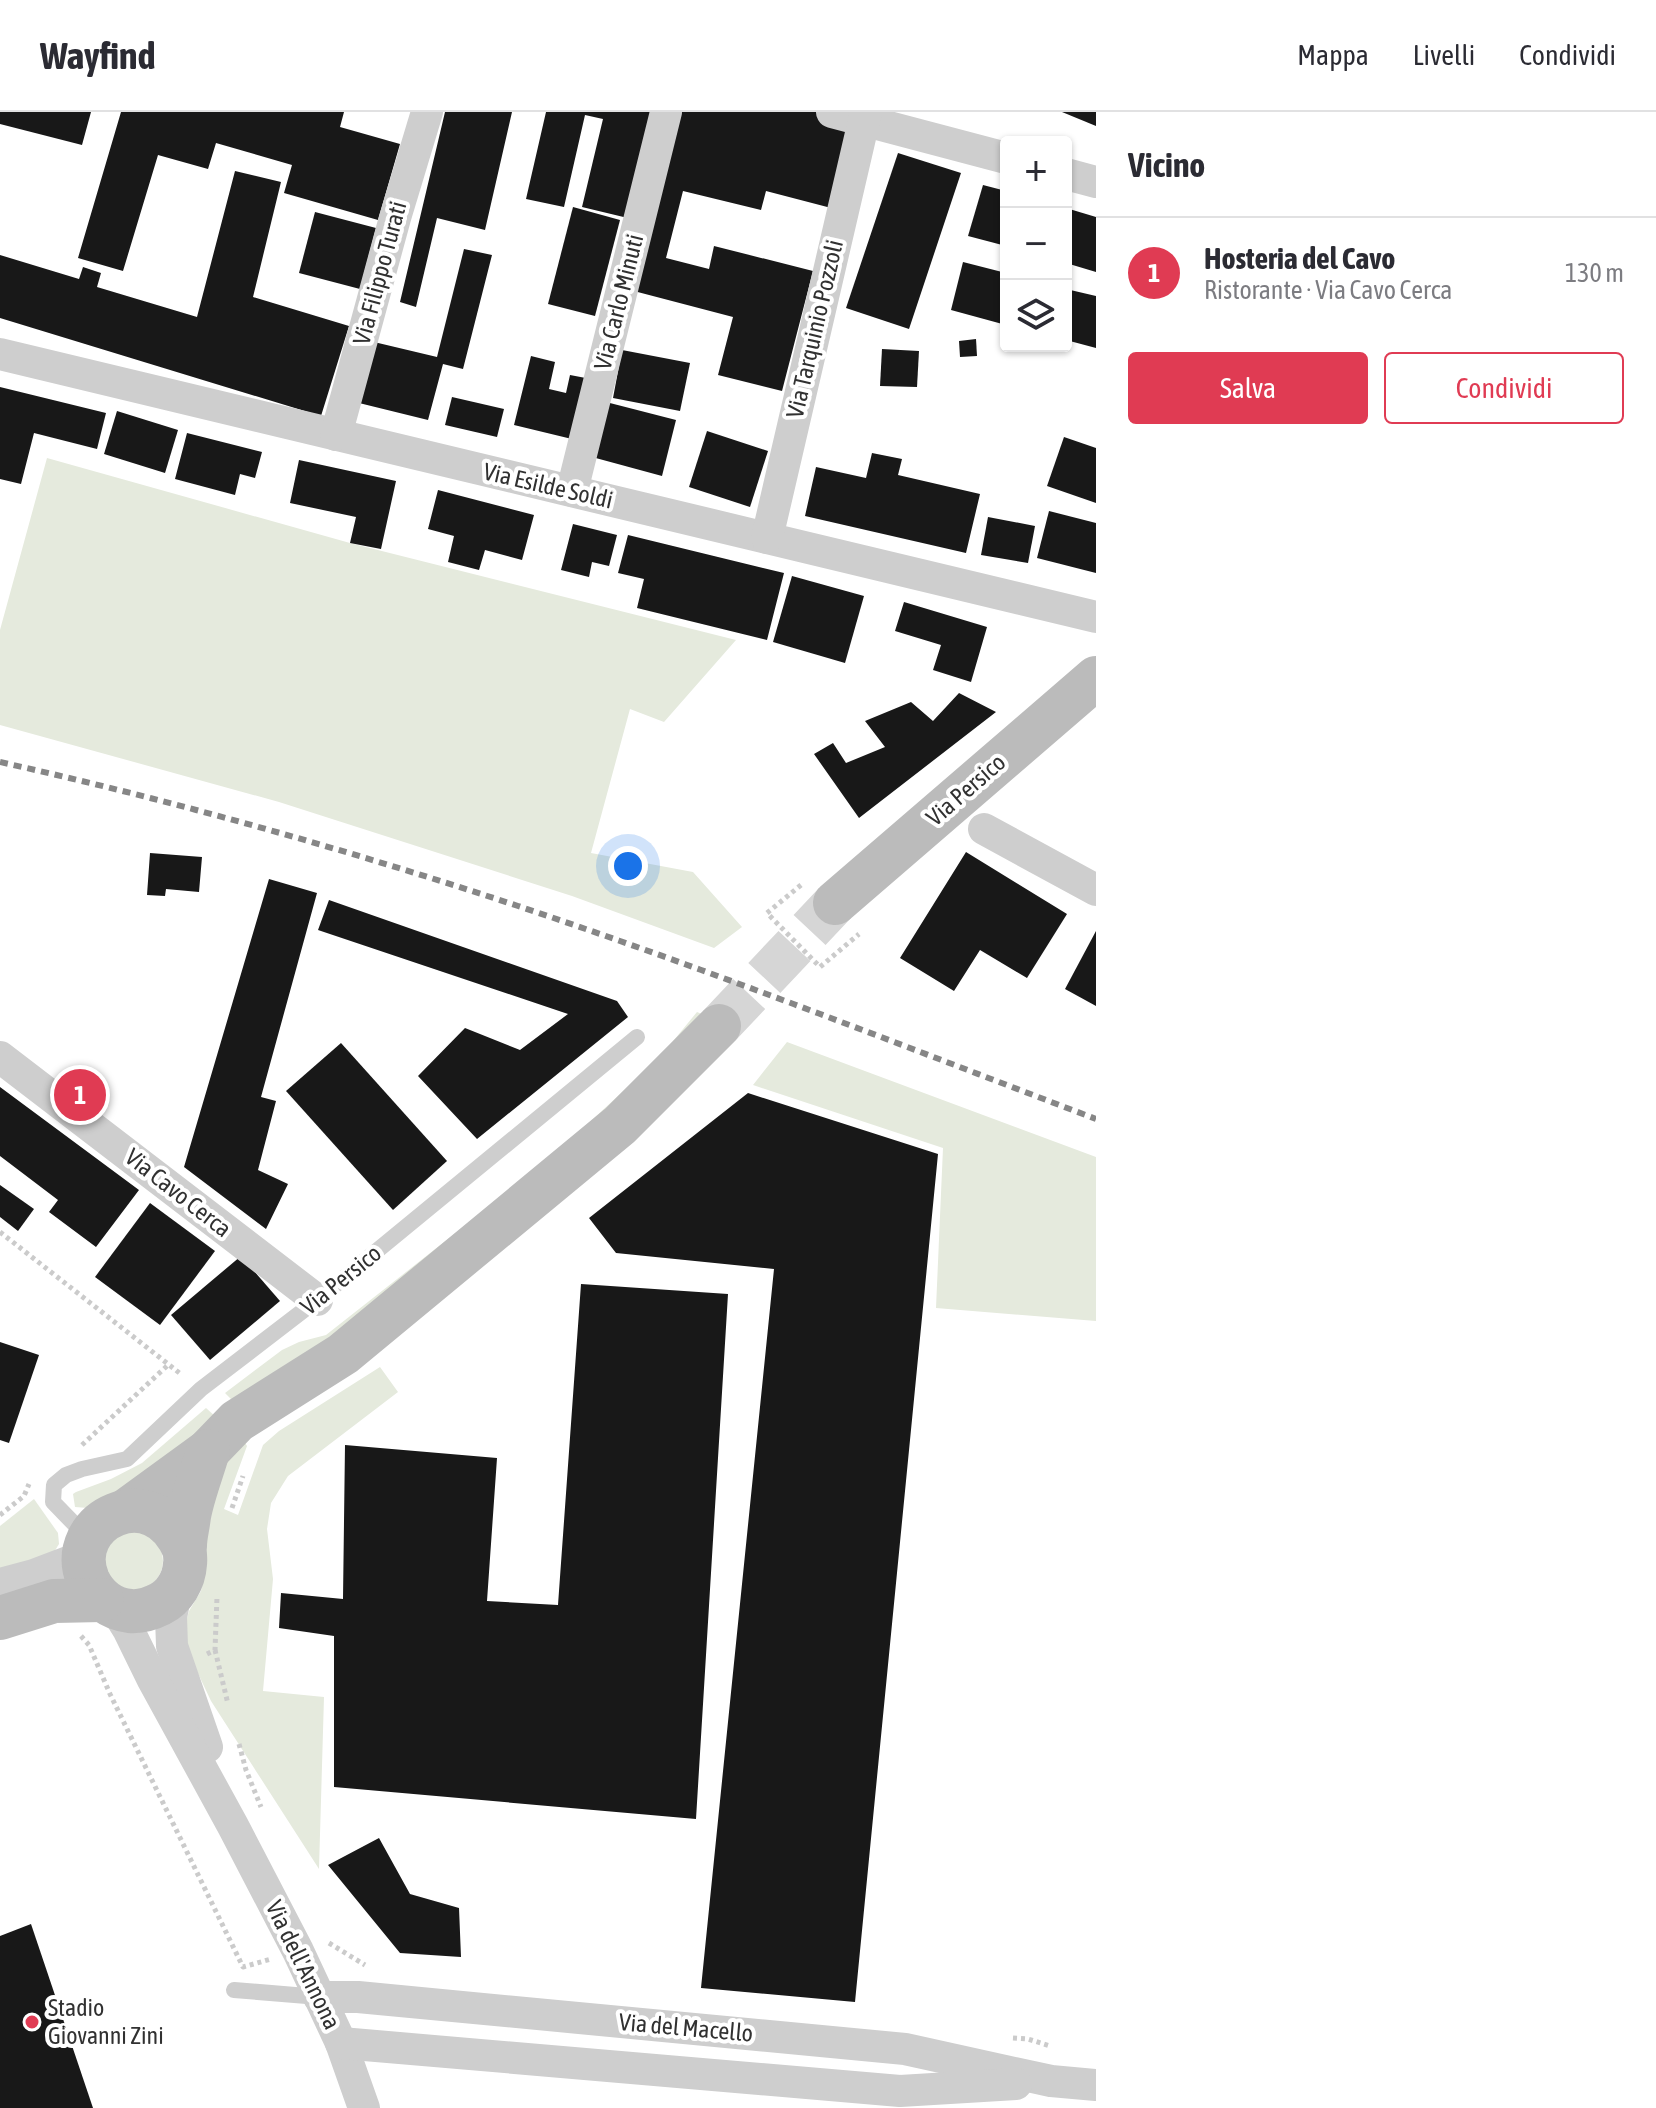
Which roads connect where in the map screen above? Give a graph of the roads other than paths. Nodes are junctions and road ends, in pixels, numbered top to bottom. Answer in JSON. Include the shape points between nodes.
{"nodes":[{"id":1,"x":427,"y":112,"type":"edge"},
{"id":2,"x":666,"y":112,"type":"edge"},
{"id":3,"x":832,"y":112,"type":"edge"},
{"id":4,"x":864,"y":116,"type":"edge"},
{"id":5,"x":1000,"y":156,"type":"edge"},
{"id":6,"x":1072,"y":176,"type":"edge"},
{"id":7,"x":1096,"y":182,"type":"edge"},
{"id":8,"x":0,"y":354,"type":"edge"},
{"id":9,"x":336,"y":435,"type":"junction"},
{"id":10,"x":572,"y":491,"type":"junction"},
{"id":11,"x":767,"y":538,"type":"junction"},
{"id":12,"x":1096,"y":617,"type":"edge"},
{"id":13,"x":1096,"y":678,"type":"edge"},
{"id":14,"x":984,"y":829,"type":"dead end"},
{"id":15,"x":1096,"y":890,"type":"edge"},
{"id":16,"x":835,"y":903,"type":"tunnel mouth"},
{"id":17,"x":719,"y":1026,"type":"tunnel mouth"},
{"id":18,"x":637,"y":1037,"type":"dead end"},
{"id":19,"x":0,"y":1057,"type":"edge"},
{"id":20,"x":317,"y":1300,"type":"junction"},
{"id":21,"x":208,"y":1451,"type":"junction"},
{"id":22,"x":58,"y":1508,"type":"junction"},
{"id":23,"x":101,"y":1531,"type":"junction"},
{"id":24,"x":181,"y":1569,"type":"junction"},
{"id":25,"x":0,"y":1584,"type":"edge"},
{"id":26,"x":99,"y":1614,"type":"junction"},
{"id":27,"x":0,"y":1618,"type":"edge"},
{"id":28,"x":233,"y":1826,"type":"junction"},
{"id":29,"x":234,"y":1990,"type":"dead end"},
{"id":30,"x":319,"y":1997,"type":"junction"},
{"id":31,"x":341,"y":2043,"type":"junction"},
{"id":32,"x":1051,"y":2081,"type":"junction"},
{"id":33,"x":1096,"y":2085,"type":"edge"},
{"id":34,"x":364,"y":2108,"type":"edge"}],
"edges":[{"from":1,"to":9,"type":"street","name":"Via Filippo Turati"},
{"from":2,"to":10,"type":"street","name":"Via Carlo Minuti"},
{"from":3,"to":4,"type":"street"},
{"from":4,"to":5,"type":"street"},
{"from":4,"to":11,"type":"street","name":"Via Tarquinio Pozzoli"},
{"from":6,"to":7,"type":"street"},
{"from":8,"to":9,"type":"street","name":"Via Esilde Soldi"},
{"from":9,"to":10,"type":"street","name":"Via Esilde Soldi"},
{"from":10,"to":11,"type":"street","name":"Via Esilde Soldi"},
{"from":11,"to":12,"type":"street","name":"Via Esilde Soldi"},
{"from":13,"to":16,"type":"street","name":"Via Persico"},
{"from":14,"to":15,"type":"street"},
{"from":17,"to":21,"type":"street","via":[[620,1125],[504,1222],[343,1354],[237,1421]]},
{"from":18,"to":20,"type":"lane","name":"Via Persico"},
{"from":19,"to":20,"type":"street","name":"Via Cavo Cerca"},
{"from":20,"to":22,"type":"lane","name":"Via Persico","via":[[201,1389],[127,1459],[66,1475],[54,1485]]},
{"from":21,"to":23,"type":"street"},
{"from":21,"to":24,"type":"street","via":[[190,1511]]},
{"from":22,"to":23,"type":"lane"},
{"from":22,"to":23,"type":"lane"},
{"from":23,"to":24,"type":"street","via":[[142,1510],[156,1515],[178,1535]]},
{"from":23,"to":25,"type":"street","via":[[34,1575]]},
{"from":23,"to":26,"type":"street","via":[[85,1573]]},
{"from":24,"to":26,"type":"street","via":[[165,1602],[149,1610]]},
{"from":24,"to":28,"type":"street","name":"Via dell'Annona","via":[[171,1617],[172,1646]]},
{"from":26,"to":27,"type":"street","via":[[54,1601]]},
{"from":26,"to":28,"type":"street","name":"Via dell'Annona","via":[[128,1629]]},
{"from":28,"to":30,"type":"street","name":"Via dell'Annona","via":[[315,1942]]},
{"from":29,"to":30,"type":"lane"},
{"from":30,"to":31,"type":"street","name":"Via dell'Annona"},
{"from":30,"to":32,"type":"street","name":"Via del Macello","via":[[905,2049]]},
{"from":31,"to":32,"type":"street","name":"Via del Macello","via":[[900,2091]]},
{"from":31,"to":34,"type":"street","name":"Via dell'Annona"},
{"from":32,"to":33,"type":"street","name":"Via del Macello"}]}
